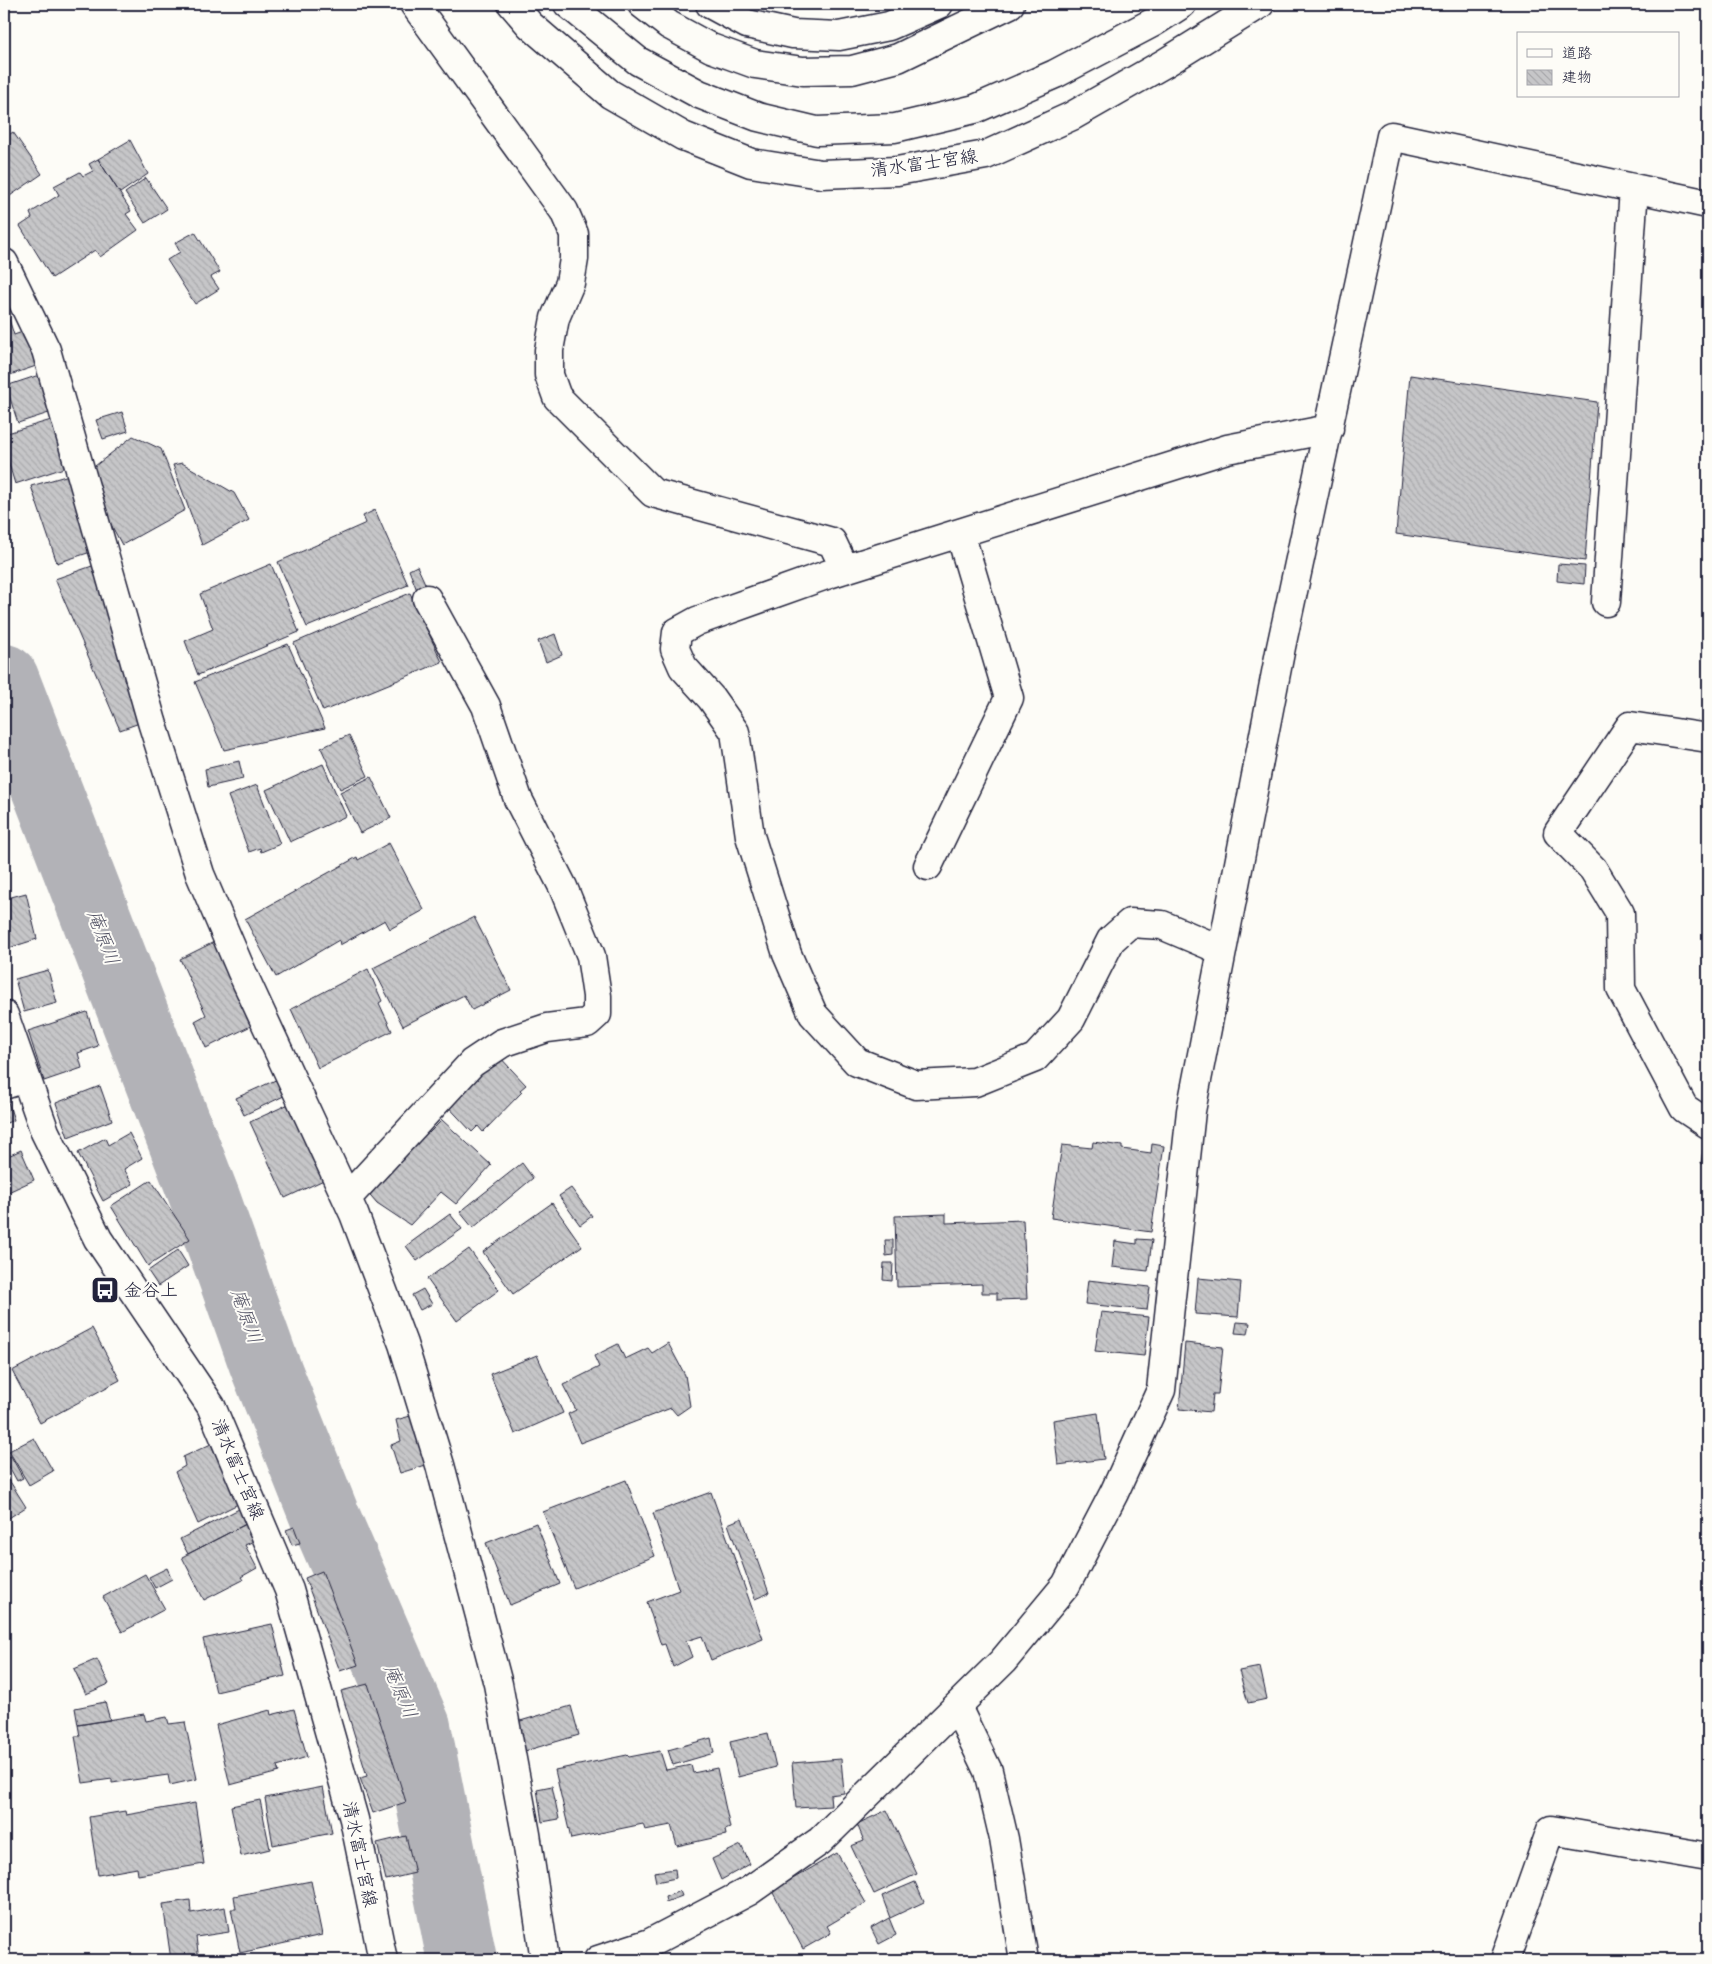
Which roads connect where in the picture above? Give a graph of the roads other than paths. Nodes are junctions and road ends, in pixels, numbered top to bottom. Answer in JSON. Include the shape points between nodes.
{"nodes":[{"id":1,"x":414,"y":4,"type":"edge"},
{"id":2,"x":512,"y":4,"type":"edge"},
{"id":3,"x":568,"y":4,"type":"edge"},
{"id":4,"x":642,"y":4,"type":"edge"},
{"id":5,"x":710,"y":4,"type":"edge"},
{"id":6,"x":939,"y":4,"type":"edge"},
{"id":7,"x":1010,"y":4,"type":"edge"},
{"id":8,"x":1182,"y":4,"type":"edge"},
{"id":9,"x":1260,"y":4,"type":"edge"},
{"id":10,"x":1634,"y":188,"type":"junction"},
{"id":11,"x":1708,"y":204,"type":"edge"},
{"id":12,"x":4,"y":263,"type":"edge"},
{"id":13,"x":1329,"y":429,"type":"junction"},
{"id":14,"x":960,"y":533,"type":"junction"},
{"id":15,"x":845,"y":569,"type":"junction"},
{"id":16,"x":427,"y":599,"type":"dead end"},
{"id":17,"x":1606,"y":602,"type":"dead end"},
{"id":18,"x":1708,"y":738,"type":"edge"},
{"id":19,"x":928,"y":866,"type":"dead end"},
{"id":20,"x":1221,"y":950,"type":"junction"},
{"id":21,"x":4,"y":1015,"type":"edge"},
{"id":22,"x":15,"y":1082,"type":"edge"},
{"id":23,"x":1708,"y":1124,"type":"edge"},
{"id":24,"x":347,"y":1198,"type":"junction"},
{"id":25,"x":957,"y":1707,"type":"junction"},
{"id":26,"x":1708,"y":1857,"type":"edge"},
{"id":27,"x":383,"y":1960,"type":"edge"},
{"id":28,"x":545,"y":1960,"type":"edge"},
{"id":29,"x":598,"y":1960,"type":"edge"},
{"id":30,"x":1024,"y":1960,"type":"edge"},
{"id":31,"x":1505,"y":1960,"type":"edge"}],
"edges":[{"from":1,"to":15,"type":"main road","via":[[564,211],[574,234],[570,283],[554,318],[549,350],[549,375],[557,397],[653,493],[832,542]]},
{"from":2,"to":9,"type":"main road","name":"清水富士宮線","via":[[530,25],[610,94],[683,136],[751,163],[821,174],[897,171],[986,155],[1072,116]]},
{"from":3,"to":8,"type":"main road","via":[[638,61],[699,94],[758,117],[817,130],[895,128],[975,109],[1055,74]]},
{"from":4,"to":7,"type":"main road","via":[[669,25],[711,48],[755,64],[804,71],[852,70],[898,58]]},
{"from":5,"to":6,"type":"main road","via":[[747,24],[793,34],[839,36],[889,26]]},
{"from":10,"to":11,"type":"main road"},
{"from":10,"to":13,"type":"main road","via":[[1391,136]]},
{"from":10,"to":17,"type":"main road"},
{"from":12,"to":24,"type":"main road","via":[[46,350],[152,722],[200,874]]},
{"from":13,"to":14,"type":"main road","via":[[1227,449]]},
{"from":13,"to":20,"type":"main road","via":[[1281,647]]},
{"from":14,"to":15,"type":"main road"},
{"from":14,"to":19,"type":"main road","via":[[1009,698]]},
{"from":15,"to":20,"type":"main road","via":[[697,621],[677,632],[675,649],[683,667],[735,732],[750,836],[787,954],[813,1014],[857,1062],[916,1084],[975,1082],[1035,1058],[1071,1019],[1111,940],[1130,923],[1162,925]]},
{"from":16,"to":24,"type":"main road","via":[[486,706],[518,799],[563,888],[588,947],[598,996],[598,1014],[587,1023],[547,1028],[502,1043],[472,1063]]},
{"from":18,"to":23,"type":"main road","via":[[1630,726],[1558,833],[1593,868],[1620,913],[1621,989],[1684,1108]]},
{"from":20,"to":25,"type":"main road","via":[[1191,1111],[1161,1390],[1114,1493],[1066,1585],[1003,1661]]},
{"from":21,"to":22,"type":"main road","name":"清水富士宮線"},
{"from":22,"to":27,"type":"main road","name":"清水富士宮線","via":[[45,1132],[98,1238],[211,1406],[289,1590],[354,1819]]},
{"from":24,"to":28,"type":"main road","via":[[403,1344],[440,1465],[498,1684]]},
{"from":25,"to":29,"type":"main road","via":[[820,1841],[749,1891],[650,1943]]},
{"from":25,"to":30,"type":"main road","via":[[988,1771],[1004,1839]]},
{"from":26,"to":31,"type":"main road","via":[[1551,1830]]}]}
